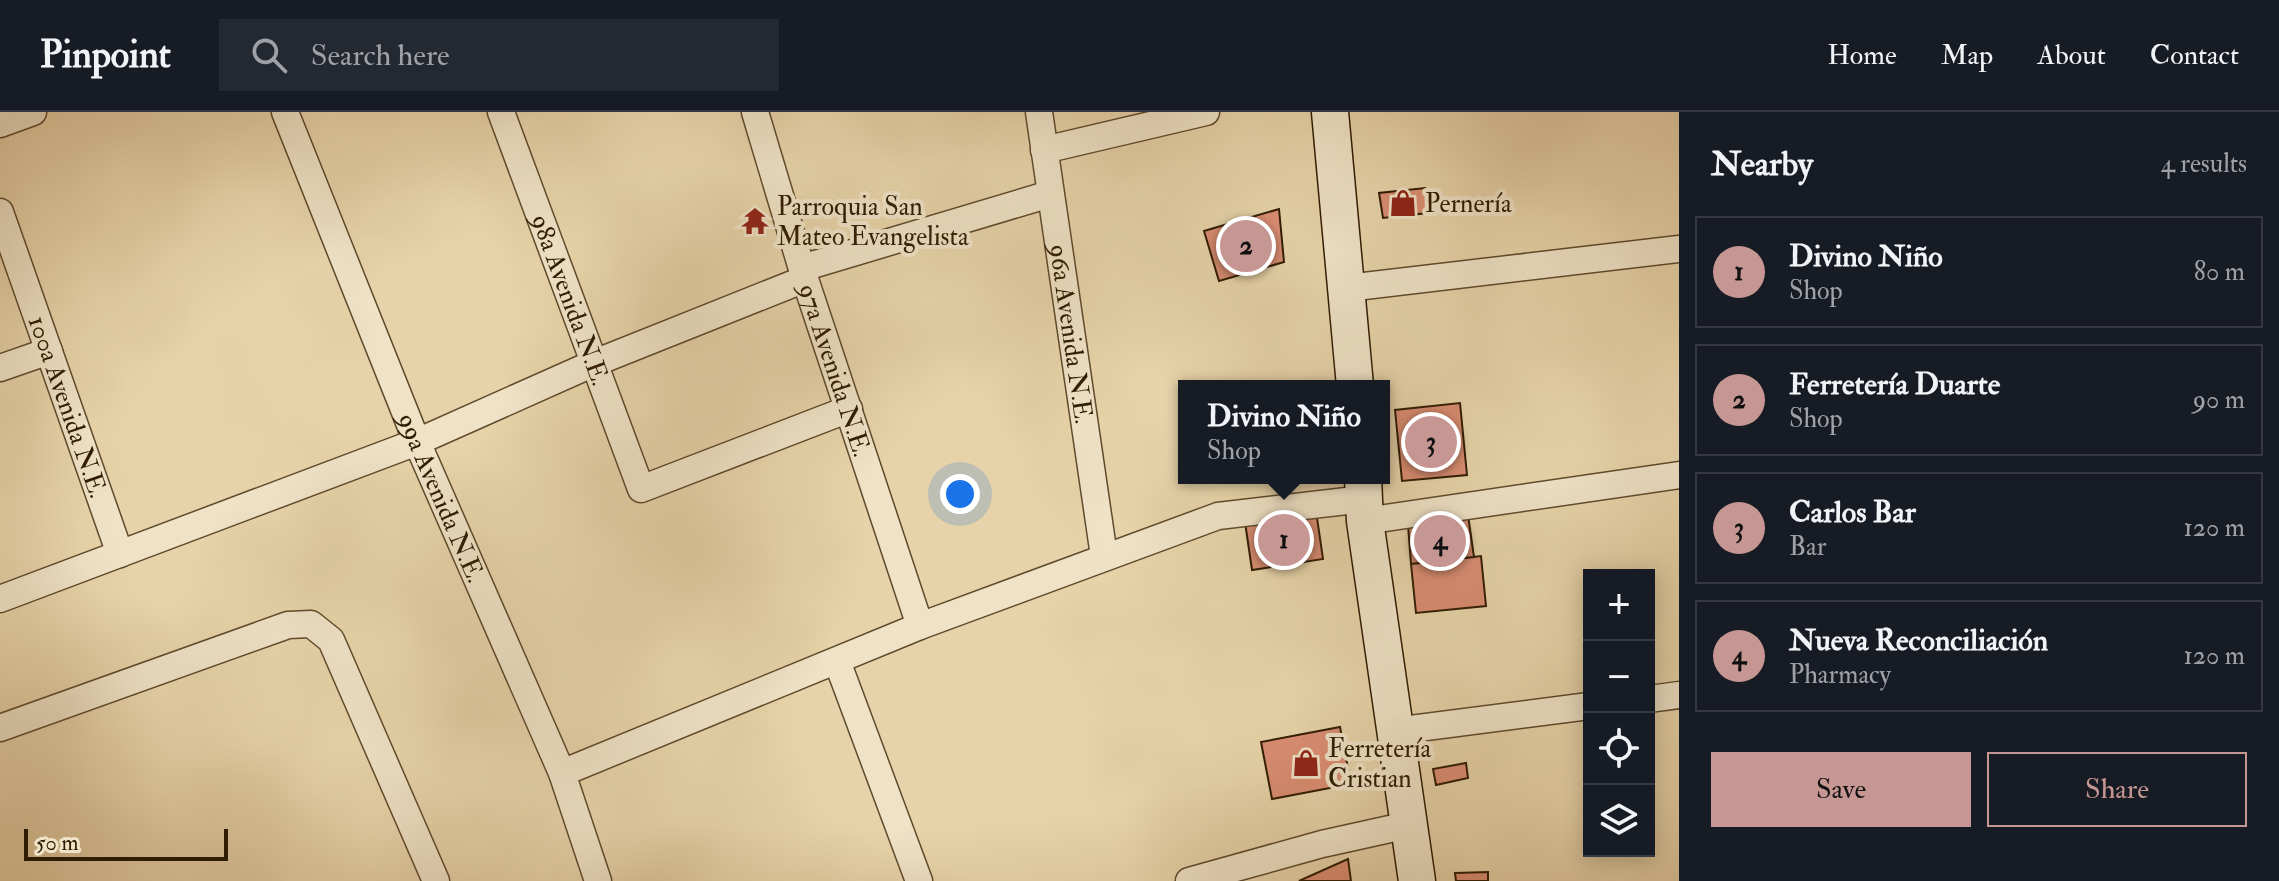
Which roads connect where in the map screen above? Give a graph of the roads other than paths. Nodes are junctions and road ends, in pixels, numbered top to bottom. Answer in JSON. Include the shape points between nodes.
{"nodes":[{"id":1,"x":33,"y":112,"type":"edge"},
{"id":2,"x":285,"y":112,"type":"edge"},
{"id":3,"x":501,"y":112,"type":"edge"},
{"id":4,"x":755,"y":112,"type":"edge"},
{"id":5,"x":1039,"y":112,"type":"edge"},
{"id":6,"x":1206,"y":112,"type":"edge"},
{"id":7,"x":1330,"y":112,"type":"edge"},
{"id":8,"x":0,"y":124,"type":"edge"},
{"id":9,"x":1044,"y":150,"type":"junction"},
{"id":10,"x":1050,"y":194,"type":"junction"},
{"id":11,"x":0,"y":212,"type":"edge"},
{"id":12,"x":1679,"y":249,"type":"edge"},
{"id":13,"x":803,"y":274,"type":"junction"},
{"id":14,"x":1347,"y":288,"type":"junction"},
{"id":15,"x":49,"y":351,"type":"junction"},
{"id":16,"x":592,"y":364,"type":"junction"},
{"id":17,"x":0,"y":368,"type":"edge"},
{"id":18,"x":1355,"y":380,"type":"edge"},
{"id":19,"x":849,"y":409,"type":"junction"},
{"id":20,"x":417,"y":442,"type":"junction"},
{"id":21,"x":1679,"y":475,"type":"edge"},
{"id":22,"x":1364,"y":499,"type":"edge"},
{"id":23,"x":120,"y":554,"type":"junction"},
{"id":24,"x":1104,"y":556,"type":"junction"},
{"id":25,"x":0,"y":599,"type":"edge"},
{"id":26,"x":920,"y":626,"type":"junction"},
{"id":27,"x":837,"y":661,"type":"junction"},
{"id":28,"x":1679,"y":695,"type":"edge"},
{"id":29,"x":1655,"y":698,"type":"edge"},
{"id":30,"x":1583,"y":707,"type":"edge"},
{"id":31,"x":0,"y":728,"type":"edge"},
{"id":32,"x":1395,"y":731,"type":"junction"},
{"id":33,"x":562,"y":773,"type":"junction"},
{"id":34,"x":1408,"y":825,"type":"junction"},
{"id":35,"x":1322,"y":844,"type":"junction"},
{"id":36,"x":436,"y":881,"type":"edge"},
{"id":37,"x":598,"y":881,"type":"edge"},
{"id":38,"x":919,"y":881,"type":"edge"},
{"id":39,"x":1189,"y":881,"type":"edge"},
{"id":40,"x":1254,"y":881,"type":"edge"},
{"id":41,"x":1417,"y":881,"type":"edge"}],
"edges":[{"from":1,"to":8,"type":"street"},
{"from":2,"to":20,"type":"street","name":"99a Avenida N.E."},
{"from":3,"to":16,"type":"street","name":"98a Avenida N.E."},
{"from":4,"to":13,"type":"street","name":"97a Avenida N.E."},
{"from":5,"to":9,"type":"street","name":"96a Avenida N.E."},
{"from":6,"to":9,"type":"street"},
{"from":7,"to":14,"type":"main road"},
{"from":9,"to":10,"type":"street","name":"96a Avenida N.E."},
{"from":10,"to":13,"type":"street"},
{"from":10,"to":24,"type":"street","name":"96a Avenida N.E."},
{"from":11,"to":15,"type":"street","name":"100a Avenida N.E."},
{"from":12,"to":14,"type":"street"},
{"from":13,"to":16,"type":"street"},
{"from":13,"to":19,"type":"street","name":"97a Avenida N.E."},
{"from":14,"to":18,"type":"main road"},
{"from":15,"to":17,"type":"street"},
{"from":15,"to":23,"type":"street","name":"100a Avenida N.E."},
{"from":16,"to":19,"type":"street","name":"98a Avenida N.E.","via":[[641,489]]},
{"from":16,"to":20,"type":"street"},
{"from":19,"to":26,"type":"street","name":"97a Avenida N.E."},
{"from":20,"to":23,"type":"street"},
{"from":20,"to":33,"type":"street","name":"99a Avenida N.E."},
{"from":21,"to":22,"type":"street"},
{"from":22,"to":24,"type":"street","via":[[1218,516]]},
{"from":22,"to":32,"type":"main road"},
{"from":23,"to":25,"type":"street"},
{"from":24,"to":26,"type":"street"},
{"from":26,"to":27,"type":"street"},
{"from":27,"to":33,"type":"street"},
{"from":27,"to":38,"type":"street"},
{"from":28,"to":29,"type":"street"},
{"from":30,"to":32,"type":"street"},
{"from":31,"to":36,"type":"street","via":[[288,625],[311,624],[331,640]]},
{"from":32,"to":34,"type":"main road"},
{"from":33,"to":37,"type":"street","name":"99a Avenida N.E."},
{"from":34,"to":35,"type":"street"},
{"from":34,"to":41,"type":"main road"},
{"from":35,"to":39,"type":"street"},
{"from":35,"to":40,"type":"street"}]}
